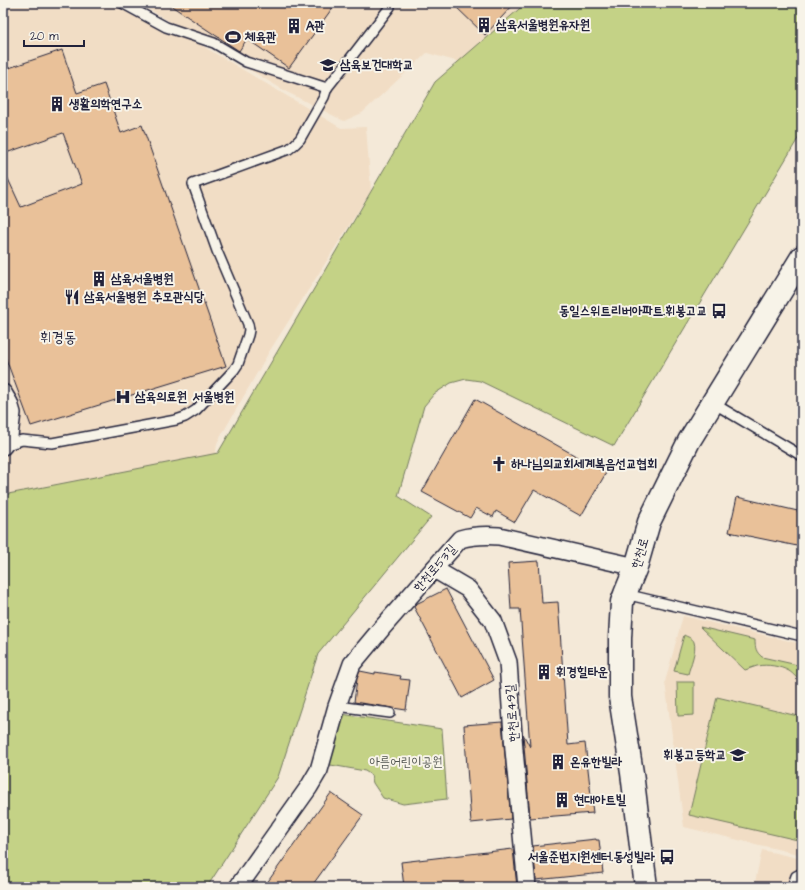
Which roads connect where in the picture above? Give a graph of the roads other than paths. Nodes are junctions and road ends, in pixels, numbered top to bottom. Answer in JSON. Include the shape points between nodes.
{"nodes":[{"id":1,"x":122,"y":3,"type":"edge"},
{"id":2,"x":390,"y":7,"type":"dead end"},
{"id":3,"x":327,"y":88,"type":"junction"},
{"id":4,"x":802,"y":257,"type":"edge"},
{"id":5,"x":3,"y":393,"type":"edge"},
{"id":6,"x":713,"y":403,"type":"junction"},
{"id":7,"x":3,"y":446,"type":"edge"},
{"id":8,"x":802,"y":456,"type":"edge"},
{"id":9,"x":636,"y":567,"type":"junction"},
{"id":10,"x":434,"y":569,"type":"junction"},
{"id":11,"x":625,"y":594,"type":"junction"},
{"id":12,"x":802,"y":636,"type":"edge"},
{"id":13,"x":338,"y":706,"type":"junction"},
{"id":14,"x":390,"y":713,"type":"dead end"},
{"id":15,"x":802,"y":873,"type":"edge"},
{"id":16,"x":238,"y":887,"type":"edge"},
{"id":17,"x":527,"y":887,"type":"edge"},
{"id":18,"x":646,"y":887,"type":"edge"},
{"id":19,"x":792,"y":887,"type":"edge"}],
"edges":[{"from":1,"to":3,"type":"lane","via":[[166,28],[214,43],[246,62]]},
{"from":2,"to":3,"type":"lane"},
{"from":3,"to":7,"type":"lane","via":[[300,139],[292,146],[193,184],[217,252],[248,324],[248,335],[234,370],[196,410],[176,420],[52,443],[22,440]]},
{"from":4,"to":6,"type":"main road","name":"한천로"},
{"from":5,"to":7,"type":"street","via":[[12,413],[9,436]]},
{"from":6,"to":8,"type":"lane"},
{"from":6,"to":9,"type":"main road","name":"한천로","via":[[689,441],[649,522]]},
{"from":9,"to":10,"type":"street","name":"한천로53길","via":[[499,536],[482,535],[460,539]]},
{"from":9,"to":11,"type":"main road","name":"한천로"},
{"from":10,"to":13,"type":"street","name":"한천로53길","via":[[352,664]]},
{"from":10,"to":17,"type":"street","name":"한천로49길","via":[[472,594],[493,621],[508,662]]},
{"from":11,"to":12,"type":"lane"},
{"from":11,"to":18,"type":"main road","name":"한천로","via":[[622,602],[620,638],[620,697]]},
{"from":13,"to":14,"type":"lane"},
{"from":13,"to":16,"type":"street","name":"한천로53길","via":[[319,770],[310,787]]},
{"from":15,"to":19,"type":"lane","via":[[796,876]]}]}
